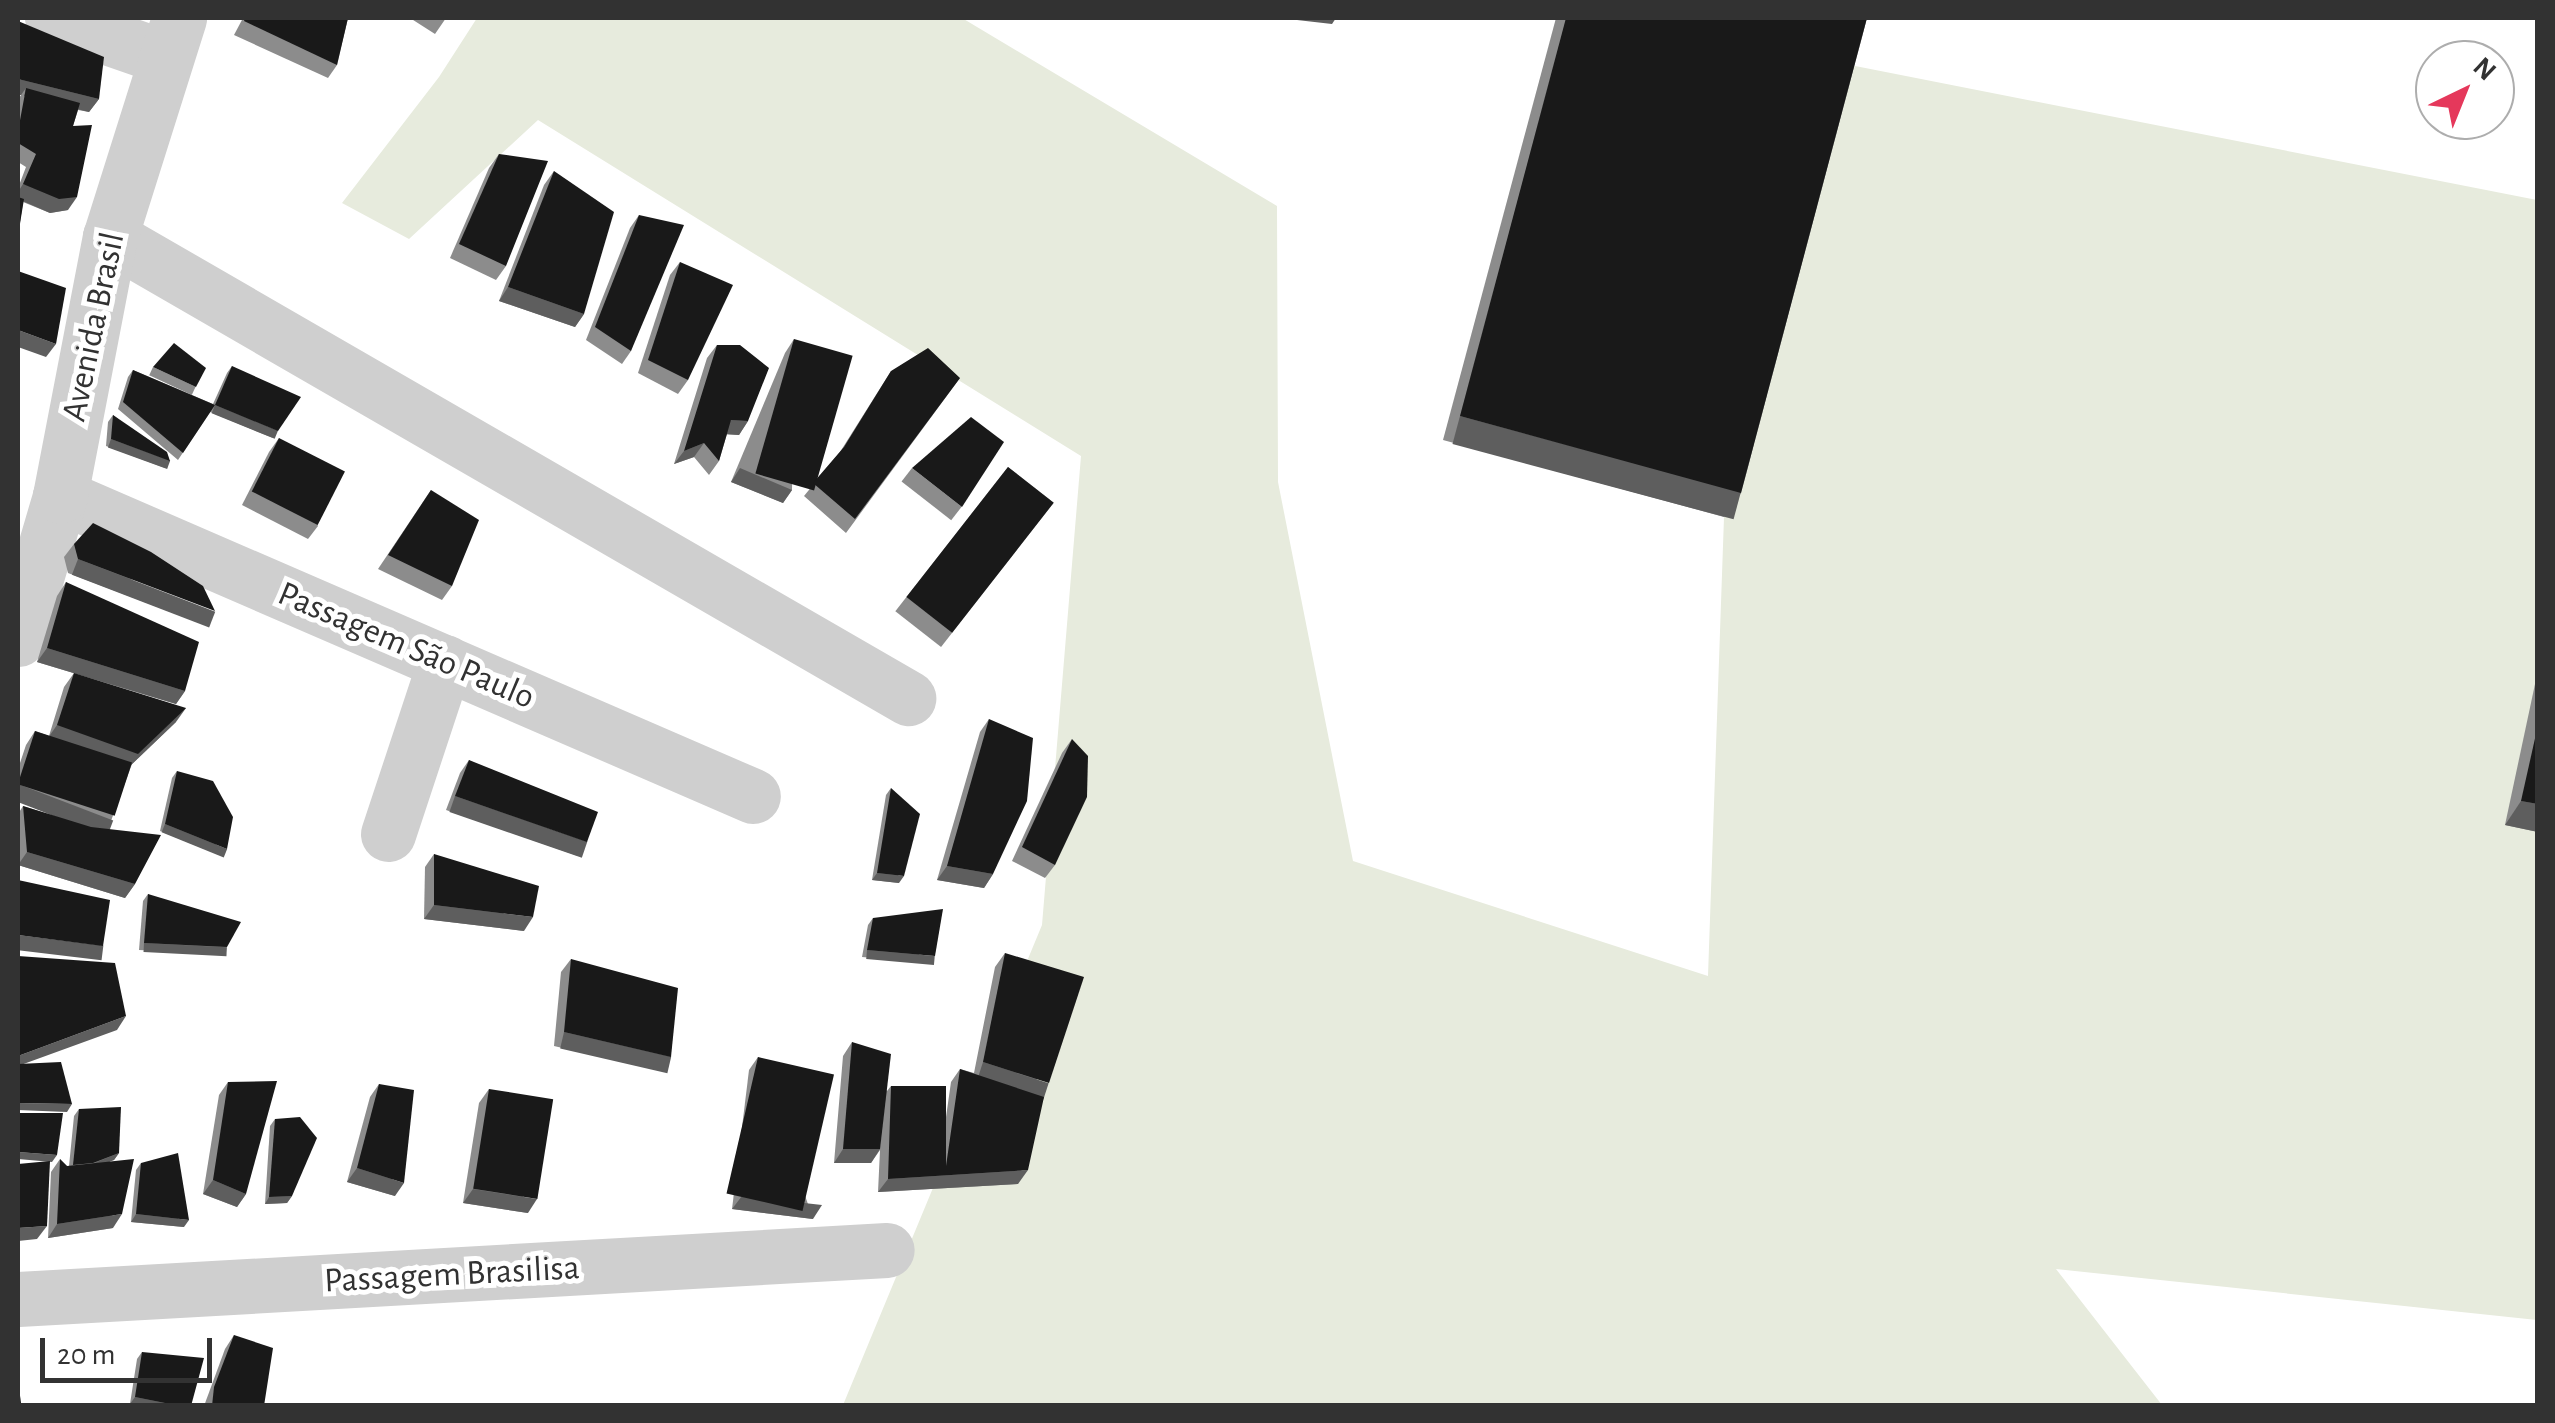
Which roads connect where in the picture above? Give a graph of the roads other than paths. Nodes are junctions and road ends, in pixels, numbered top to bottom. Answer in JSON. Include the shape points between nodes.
{"nodes":[{"id":1,"x":52,"y":18,"type":"edge"},
{"id":2,"x":172,"y":37,"type":"edge"},
{"id":3,"x":110,"y":237,"type":"junction"},
{"id":4,"x":60,"y":496,"type":"junction"},
{"id":5,"x":18,"y":639,"type":"edge"},
{"id":6,"x":445,"y":662,"type":"junction"},
{"id":7,"x":908,"y":698,"type":"dead end"},
{"id":8,"x":753,"y":796,"type":"dead end"},
{"id":9,"x":388,"y":834,"type":"dead end"},
{"id":10,"x":888,"y":1250,"type":"dead end"},
{"id":11,"x":18,"y":1299,"type":"edge"}],
"edges":[{"from":1,"to":2,"type":"street"},
{"from":2,"to":3,"type":"street","name":"Avenida Brasil"},
{"from":3,"to":4,"type":"street","name":"Avenida Brasil"},
{"from":3,"to":7,"type":"street"},
{"from":4,"to":5,"type":"street","name":"Avenida Brasil"},
{"from":4,"to":6,"type":"street","name":"Passagem São Paulo"},
{"from":6,"to":8,"type":"street","name":"Passagem São Paulo"},
{"from":6,"to":9,"type":"street"},
{"from":10,"to":11,"type":"street","name":"Passagem Brasilisa"}]}
